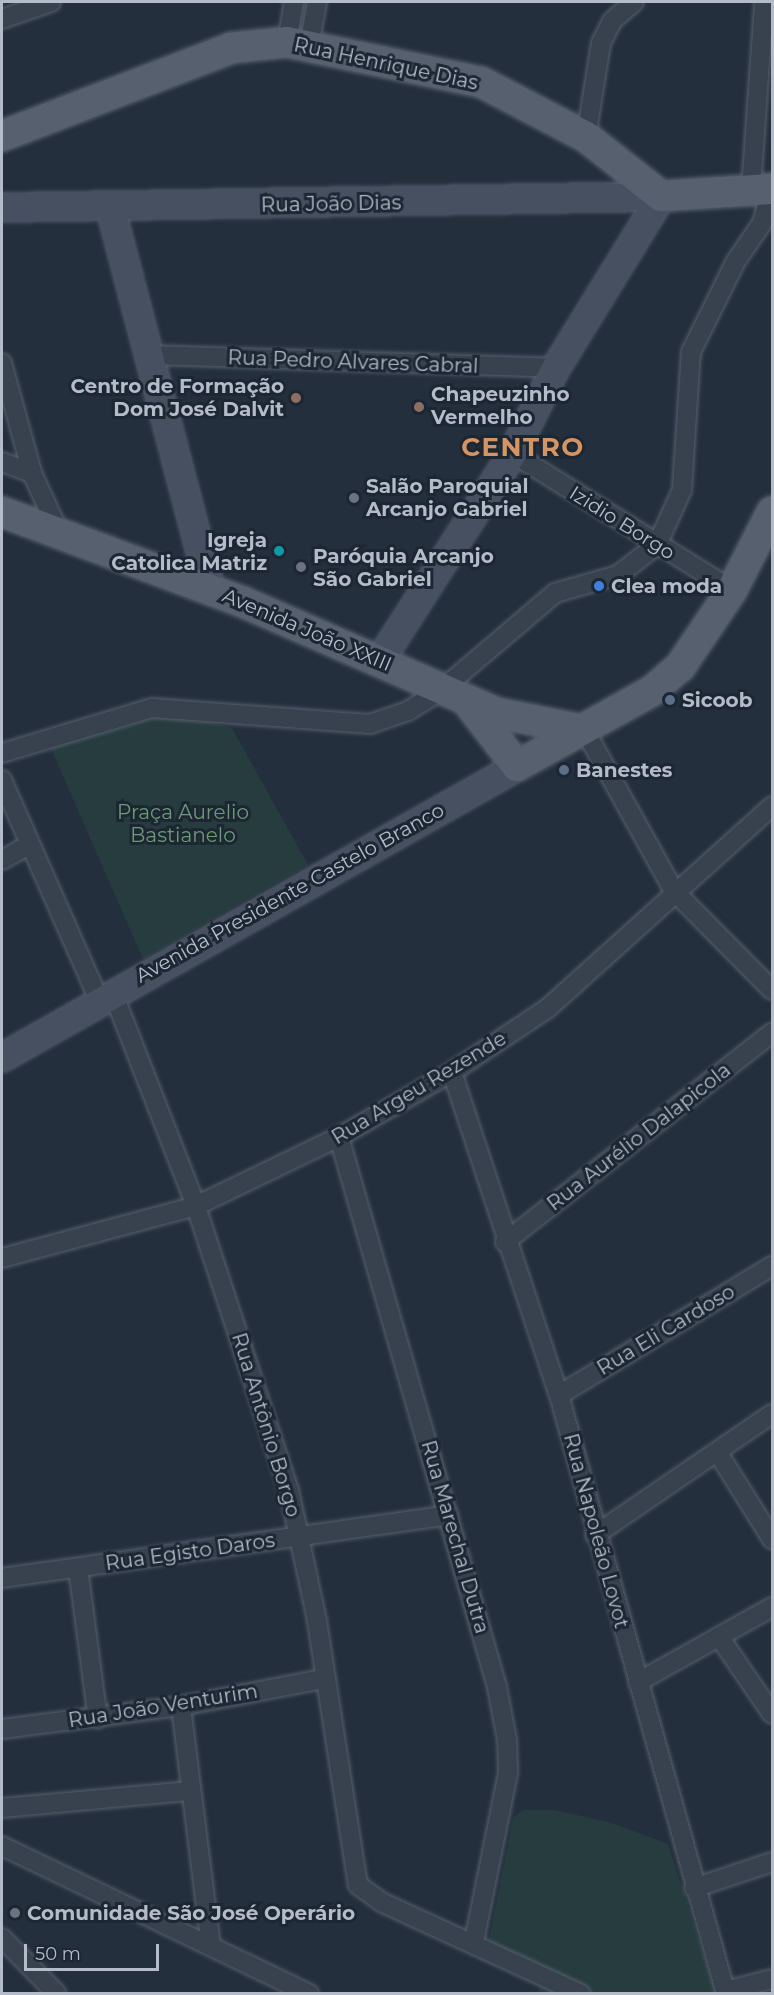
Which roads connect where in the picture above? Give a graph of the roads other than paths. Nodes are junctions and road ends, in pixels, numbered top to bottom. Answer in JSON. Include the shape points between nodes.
{"nodes":[{"id":1,"x":51,"y":2,"type":"edge"},
{"id":2,"x":294,"y":2,"type":"edge"},
{"id":3,"x":317,"y":2,"type":"edge"},
{"id":4,"x":634,"y":2,"type":"edge"},
{"id":5,"x":764,"y":2,"type":"edge"},
{"id":6,"x":2,"y":19,"type":"edge"},
{"id":7,"x":298,"y":44,"type":"junction"},
{"id":8,"x":2,"y":136,"type":"edge"},
{"id":9,"x":586,"y":137,"type":"junction"},
{"id":10,"x":765,"y":190,"type":"edge"},
{"id":11,"x":671,"y":196,"type":"junction"},
{"id":12,"x":2,"y":207,"type":"edge"},
{"id":13,"x":110,"y":208,"type":"junction"},
{"id":14,"x":151,"y":355,"type":"junction"},
{"id":15,"x":2,"y":363,"type":"edge"},
{"id":16,"x":555,"y":368,"type":"junction"},
{"id":17,"x":512,"y":453,"type":"junction"},
{"id":18,"x":2,"y":462,"type":"edge"},
{"id":19,"x":32,"y":473,"type":"junction"},
{"id":20,"x":2,"y":512,"type":"edge"},
{"id":21,"x":772,"y":512,"type":"edge"},
{"id":22,"x":58,"y":530,"type":"junction"},
{"id":23,"x":657,"y":545,"type":"junction"},
{"id":24,"x":210,"y":590,"type":"junction"},
{"id":25,"x":732,"y":590,"type":"junction"},
{"id":26,"x":380,"y":658,"type":"junction"},
{"id":27,"x":454,"y":696,"type":"junction"},
{"id":28,"x":581,"y":728,"type":"junction"},
{"id":29,"x":2,"y":753,"type":"edge"},
{"id":30,"x":517,"y":766,"type":"junction"},
{"id":31,"x":2,"y":780,"type":"edge"},
{"id":32,"x":772,"y":806,"type":"edge"},
{"id":33,"x":29,"y":844,"type":"junction"},
{"id":34,"x":2,"y":860,"type":"edge"},
{"id":35,"x":674,"y":891,"type":"junction"},
{"id":36,"x":772,"y":990,"type":"edge"},
{"id":37,"x":106,"y":996,"type":"junction"},
{"id":38,"x":772,"y":1033,"type":"edge"},
{"id":39,"x":2,"y":1057,"type":"edge"},
{"id":40,"x":452,"y":1072,"type":"junction"},
{"id":41,"x":339,"y":1137,"type":"junction"},
{"id":42,"x":196,"y":1206,"type":"junction"},
{"id":43,"x":506,"y":1242,"type":"junction"},
{"id":44,"x":2,"y":1258,"type":"edge"},
{"id":45,"x":772,"y":1266,"type":"edge"},
{"id":46,"x":559,"y":1395,"type":"junction"},
{"id":47,"x":772,"y":1414,"type":"edge"},
{"id":48,"x":718,"y":1453,"type":"junction"},
{"id":49,"x":449,"y":1515,"type":"junction"},
{"id":50,"x":595,"y":1535,"type":"junction"},
{"id":51,"x":300,"y":1536,"type":"junction"},
{"id":52,"x":772,"y":1539,"type":"edge"},
{"id":53,"x":78,"y":1568,"type":"junction"},
{"id":54,"x":3,"y":1573,"type":"edge"},
{"id":55,"x":772,"y":1607,"type":"edge"},
{"id":56,"x":720,"y":1638,"type":"junction"},
{"id":57,"x":323,"y":1679,"type":"junction"},
{"id":58,"x":638,"y":1682,"type":"junction"},
{"id":59,"x":182,"y":1706,"type":"junction"},
{"id":60,"x":772,"y":1713,"type":"edge"},
{"id":61,"x":98,"y":1719,"type":"junction"},
{"id":62,"x":2,"y":1729,"type":"edge"},
{"id":63,"x":190,"y":1791,"type":"junction"},
{"id":64,"x":2,"y":1808,"type":"edge"},
{"id":65,"x":2,"y":1846,"type":"edge"},
{"id":66,"x":772,"y":1862,"type":"edge"},
{"id":67,"x":694,"y":1888,"type":"junction"},
{"id":68,"x":2,"y":1938,"type":"edge"},
{"id":69,"x":474,"y":1942,"type":"junction"},
{"id":70,"x":211,"y":1946,"type":"junction"},
{"id":71,"x":772,"y":1979,"type":"edge"},
{"id":72,"x":726,"y":1992,"type":"edge"},
{"id":73,"x":305,"y":1993,"type":"edge"},
{"id":74,"x":57,"y":1994,"type":"edge"},
{"id":75,"x":581,"y":1994,"type":"edge"}],
"edges":[{"from":1,"to":6,"type":"street"},
{"from":2,"to":7,"type":"street"},
{"from":3,"to":7,"type":"street"},
{"from":4,"to":9,"type":"street","via":[[612,21],[602,43]]},
{"from":5,"to":10,"type":"street"},
{"from":7,"to":8,"type":"main road","name":"Rua Henrique Dias","via":[[231,48]]},
{"from":7,"to":9,"type":"main road","name":"Rua Henrique Dias","via":[[481,82]]},
{"from":9,"to":11,"type":"main road","name":"Rua Henrique Dias"},
{"from":10,"to":11,"type":"main road","name":"Rua João Dias"},
{"from":10,"to":23,"type":"street","via":[[762,223],[736,261],[691,352],[682,490]]},
{"from":11,"to":13,"type":"street","name":"Rua João Dias"},
{"from":11,"to":16,"type":"street"},
{"from":12,"to":13,"type":"street","name":"Rua João Dias"},
{"from":13,"to":14,"type":"street"},
{"from":14,"to":16,"type":"street","name":"Rua Pedro Alvares Cabral"},
{"from":14,"to":24,"type":"street"},
{"from":15,"to":19,"type":"street"},
{"from":16,"to":17,"type":"street"},
{"from":17,"to":23,"type":"street","name":"Izidio Borgo"},
{"from":17,"to":26,"type":"street"},
{"from":18,"to":19,"type":"street"},
{"from":19,"to":22,"type":"street"},
{"from":20,"to":22,"type":"main road","name":"Avenida João XXIII"},
{"from":21,"to":25,"type":"main road","name":"Avenida Presidente Castelo Branco"},
{"from":22,"to":24,"type":"main road","name":"Avenida João XXIII"},
{"from":23,"to":25,"type":"street","name":"Izidio Borgo"},
{"from":23,"to":27,"type":"street","via":[[618,576],[555,592]]},
{"from":24,"to":26,"type":"main road","name":"Avenida João XXIII"},
{"from":25,"to":28,"type":"main road","name":"Avenida Presidente Castelo Branco","via":[[680,666],[652,691]]},
{"from":26,"to":27,"type":"main road","name":"Avenida João XXIII"},
{"from":27,"to":28,"type":"main road","name":"Avenida João XXIII","via":[[519,720]]},
{"from":27,"to":29,"type":"street","via":[[370,724],[152,708]]},
{"from":27,"to":30,"type":"main road"},
{"from":28,"to":30,"type":"main road","name":"Avenida Presidente Castelo Branco"},
{"from":28,"to":35,"type":"street"},
{"from":30,"to":37,"type":"street","name":"Avenida Presidente Castelo Branco"},
{"from":31,"to":33,"type":"street","name":"Rua Antônio Borgo"},
{"from":32,"to":35,"type":"street","name":"Rua Argeu Rezende"},
{"from":33,"to":34,"type":"street"},
{"from":33,"to":37,"type":"street","name":"Rua Antônio Borgo"},
{"from":35,"to":36,"type":"street"},
{"from":35,"to":40,"type":"street","name":"Rua Argeu Rezende","via":[[548,1008]]},
{"from":37,"to":39,"type":"street","name":"Avenida Presidente Castelo Branco"},
{"from":37,"to":42,"type":"street","name":"Rua Antônio Borgo"},
{"from":38,"to":43,"type":"street","name":"Rua Aurélio Dalapicola"},
{"from":40,"to":41,"type":"street","name":"Rua Argeu Rezende"},
{"from":40,"to":43,"type":"street","name":"Rua Napoleão Lovot"},
{"from":41,"to":42,"type":"street","name":"Rua Argeu Rezende"},
{"from":41,"to":49,"type":"street","name":"Rua Marechal Dutra"},
{"from":42,"to":44,"type":"street","name":"Rua Argeu Rezende"},
{"from":42,"to":51,"type":"street","name":"Rua Antônio Borgo"},
{"from":43,"to":46,"type":"street","name":"Rua Napoleão Lovot"},
{"from":45,"to":46,"type":"street","name":"Rua Eli Cardoso"},
{"from":46,"to":50,"type":"street","name":"Rua Napoleão Lovot"},
{"from":47,"to":48,"type":"street"},
{"from":48,"to":50,"type":"street"},
{"from":48,"to":52,"type":"street"},
{"from":49,"to":51,"type":"street","name":"Rua Egisto Daros"},
{"from":49,"to":69,"type":"street","name":"Rua Marechal Dutra","via":[[507,1740],[508,1773]]},
{"from":50,"to":58,"type":"street","name":"Rua Napoleão Lovot"},
{"from":51,"to":53,"type":"street","name":"Rua Egisto Daros"},
{"from":51,"to":57,"type":"street","name":"Rua Antônio Borgo"},
{"from":53,"to":54,"type":"street","name":"Rua Egisto Daros"},
{"from":53,"to":61,"type":"street"},
{"from":55,"to":56,"type":"street"},
{"from":56,"to":58,"type":"street"},
{"from":56,"to":60,"type":"street"},
{"from":57,"to":59,"type":"street","name":"Rua João Venturim"},
{"from":57,"to":69,"type":"street","name":"Rua Antônio Borgo","via":[[354,1875],[367,1894],[381,1902]]},
{"from":58,"to":67,"type":"street","name":"Rua Napoleão Lovot"},
{"from":59,"to":61,"type":"street","name":"Rua João Venturim"},
{"from":59,"to":63,"type":"street"},
{"from":61,"to":62,"type":"street","name":"Rua João Venturim"},
{"from":63,"to":64,"type":"street"},
{"from":63,"to":70,"type":"street"},
{"from":65,"to":70,"type":"street"},
{"from":66,"to":67,"type":"street"},
{"from":67,"to":72,"type":"street","name":"Rua Napoleão Lovot"},
{"from":68,"to":74,"type":"street"},
{"from":69,"to":75,"type":"street"},
{"from":70,"to":73,"type":"street"},
{"from":71,"to":72,"type":"street"}]}
